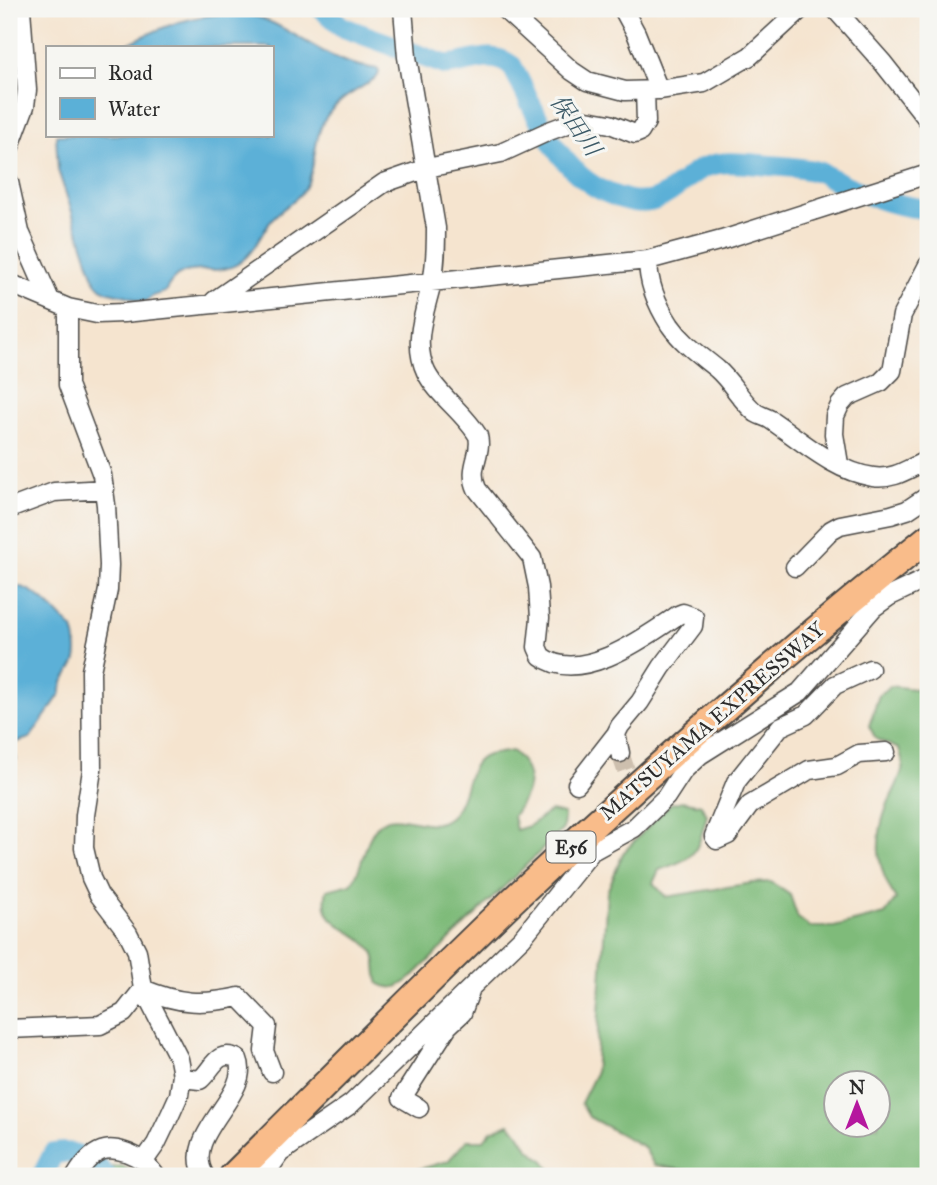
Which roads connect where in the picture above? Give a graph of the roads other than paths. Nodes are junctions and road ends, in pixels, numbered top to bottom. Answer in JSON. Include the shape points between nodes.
{"nodes":[{"id":1,"x":21,"y":9,"type":"edge"},
{"id":2,"x":403,"y":9,"type":"edge"},
{"id":3,"x":504,"y":9,"type":"edge"},
{"id":4,"x":623,"y":9,"type":"edge"},
{"id":5,"x":801,"y":9,"type":"edge"},
{"id":6,"x":835,"y":9,"type":"edge"},
{"id":7,"x":652,"y":90,"type":"junction"},
{"id":8,"x":928,"y":120,"type":"edge"},
{"id":9,"x":9,"y":149,"type":"edge"},
{"id":10,"x":427,"y":168,"type":"junction"},
{"id":11,"x":928,"y":174,"type":"edge"},
{"id":12,"x":9,"y":182,"type":"edge"},
{"id":13,"x":648,"y":260,"type":"junction"},
{"id":14,"x":928,"y":265,"type":"edge"},
{"id":15,"x":9,"y":283,"type":"edge"},
{"id":16,"x":432,"y":283,"type":"junction"},
{"id":17,"x":50,"y":300,"type":"junction"},
{"id":18,"x":212,"y":303,"type":"junction"},
{"id":19,"x":68,"y":308,"type":"junction"},
{"id":20,"x":928,"y":460,"type":"edge"},
{"id":21,"x":839,"y":464,"type":"junction"},
{"id":22,"x":105,"y":489,"type":"junction"},
{"id":23,"x":928,"y":496,"type":"edge"},
{"id":24,"x":9,"y":509,"type":"edge"},
{"id":25,"x":928,"y":538,"type":"edge"},
{"id":26,"x":795,"y":567,"type":"dead end"},
{"id":27,"x":928,"y":578,"type":"edge"},
{"id":28,"x":870,"y":669,"type":"dead end"},
{"id":29,"x":800,"y":692,"type":"junction"},
{"id":30,"x":792,"y":720,"type":"junction"},
{"id":31,"x":616,"y":734,"type":"junction"},
{"id":32,"x":886,"y":752,"type":"dead end"},
{"id":33,"x":620,"y":753,"type":"tunnel mouth"},
{"id":34,"x":577,"y":784,"type":"dead end"},
{"id":35,"x":472,"y":986,"type":"junction"},
{"id":36,"x":143,"y":989,"type":"junction"},
{"id":37,"x":9,"y":1029,"type":"edge"},
{"id":38,"x":272,"y":1072,"type":"dead end"},
{"id":39,"x":182,"y":1078,"type":"junction"},
{"id":40,"x":419,"y":1108,"type":"dead end"},
{"id":41,"x":144,"y":1161,"type":"junction"},
{"id":42,"x":76,"y":1176,"type":"edge"},
{"id":43,"x":156,"y":1176,"type":"edge"},
{"id":44,"x":205,"y":1176,"type":"edge"},
{"id":45,"x":233,"y":1176,"type":"edge"},
{"id":46,"x":264,"y":1176,"type":"edge"}],
"edges":[{"from":1,"to":9,"type":"street","via":[[27,90]]},
{"from":2,"to":10,"type":"street"},
{"from":3,"to":7,"type":"street","via":[[555,58],[587,81],[625,91]]},
{"from":4,"to":7,"type":"street","via":[[636,33]]},
{"from":5,"to":7,"type":"street","via":[[750,56],[704,83]]},
{"from":6,"to":8,"type":"street"},
{"from":7,"to":10,"type":"street","via":[[646,122],[635,134],[581,119],[501,153]]},
{"from":10,"to":16,"type":"street","via":[[436,228]]},
{"from":10,"to":18,"type":"street","via":[[384,183]]},
{"from":11,"to":13,"type":"street"},
{"from":12,"to":17,"type":"street","via":[[20,232]]},
{"from":13,"to":16,"type":"street"},
{"from":13,"to":21,"type":"street","via":[[654,294],[671,327],[687,345],[724,376],[758,414]]},
{"from":14,"to":21,"type":"street","via":[[902,314],[892,371],[881,382],[847,397],[835,416]]},
{"from":15,"to":17,"type":"street"},
{"from":16,"to":18,"type":"street"},
{"from":16,"to":31,"type":"street","via":[[422,322],[420,358],[428,376],[478,436],[473,462],[477,489],[533,558],[541,656],[557,663],[593,663],[648,636],[678,615],[694,617],[693,626]]},
{"from":17,"to":19,"type":"street"},
{"from":18,"to":19,"type":"street","via":[[97,314]]},
{"from":19,"to":22,"type":"street","via":[[68,385]]},
{"from":20,"to":21,"type":"street","via":[[892,477],[859,474]]},
{"from":22,"to":24,"type":"street","via":[[54,492]]},
{"from":22,"to":36,"type":"street","via":[[108,590],[91,671],[92,770],[84,848],[99,895],[137,951]]},
{"from":23,"to":26,"type":"street","via":[[891,516],[840,525]]},
{"from":25,"to":45,"type":"highway","name":"MATSUYAMA EXPRESSWAY","number":"E56","via":[[827,620],[612,809]]},
{"from":27,"to":29,"type":"street","via":[[873,608]]},
{"from":28,"to":30,"type":"street","via":[[835,685],[806,715]]},
{"from":29,"to":30,"type":"street"},
{"from":29,"to":35,"type":"street","via":[[691,763],[666,797],[641,809],[634,828],[592,851],[522,939]]},
{"from":30,"to":32,"type":"street","via":[[779,727],[736,782],[716,828],[717,840],[728,835],[750,805],[809,770],[837,766],[859,754]]},
{"from":31,"to":33,"type":"street"},
{"from":31,"to":34,"type":"street"},
{"from":35,"to":40,"type":"street","via":[[462,1013],[448,1026],[402,1098]]},
{"from":35,"to":46,"type":"street","via":[[351,1104],[280,1153]]},
{"from":36,"to":37,"type":"street","via":[[124,1013],[100,1025]]},
{"from":36,"to":38,"type":"street","via":[[182,1002],[239,997],[267,1026],[264,1051]]},
{"from":36,"to":39,"type":"street","via":[[179,1059]]},
{"from":39,"to":41,"type":"street","via":[[170,1115]]},
{"from":39,"to":44,"type":"street","via":[[200,1080],[218,1057],[225,1055],[240,1064],[231,1093],[199,1147],[199,1167]]},
{"from":41,"to":42,"type":"street","via":[[129,1152],[99,1150]]},
{"from":41,"to":43,"type":"street"}]}
